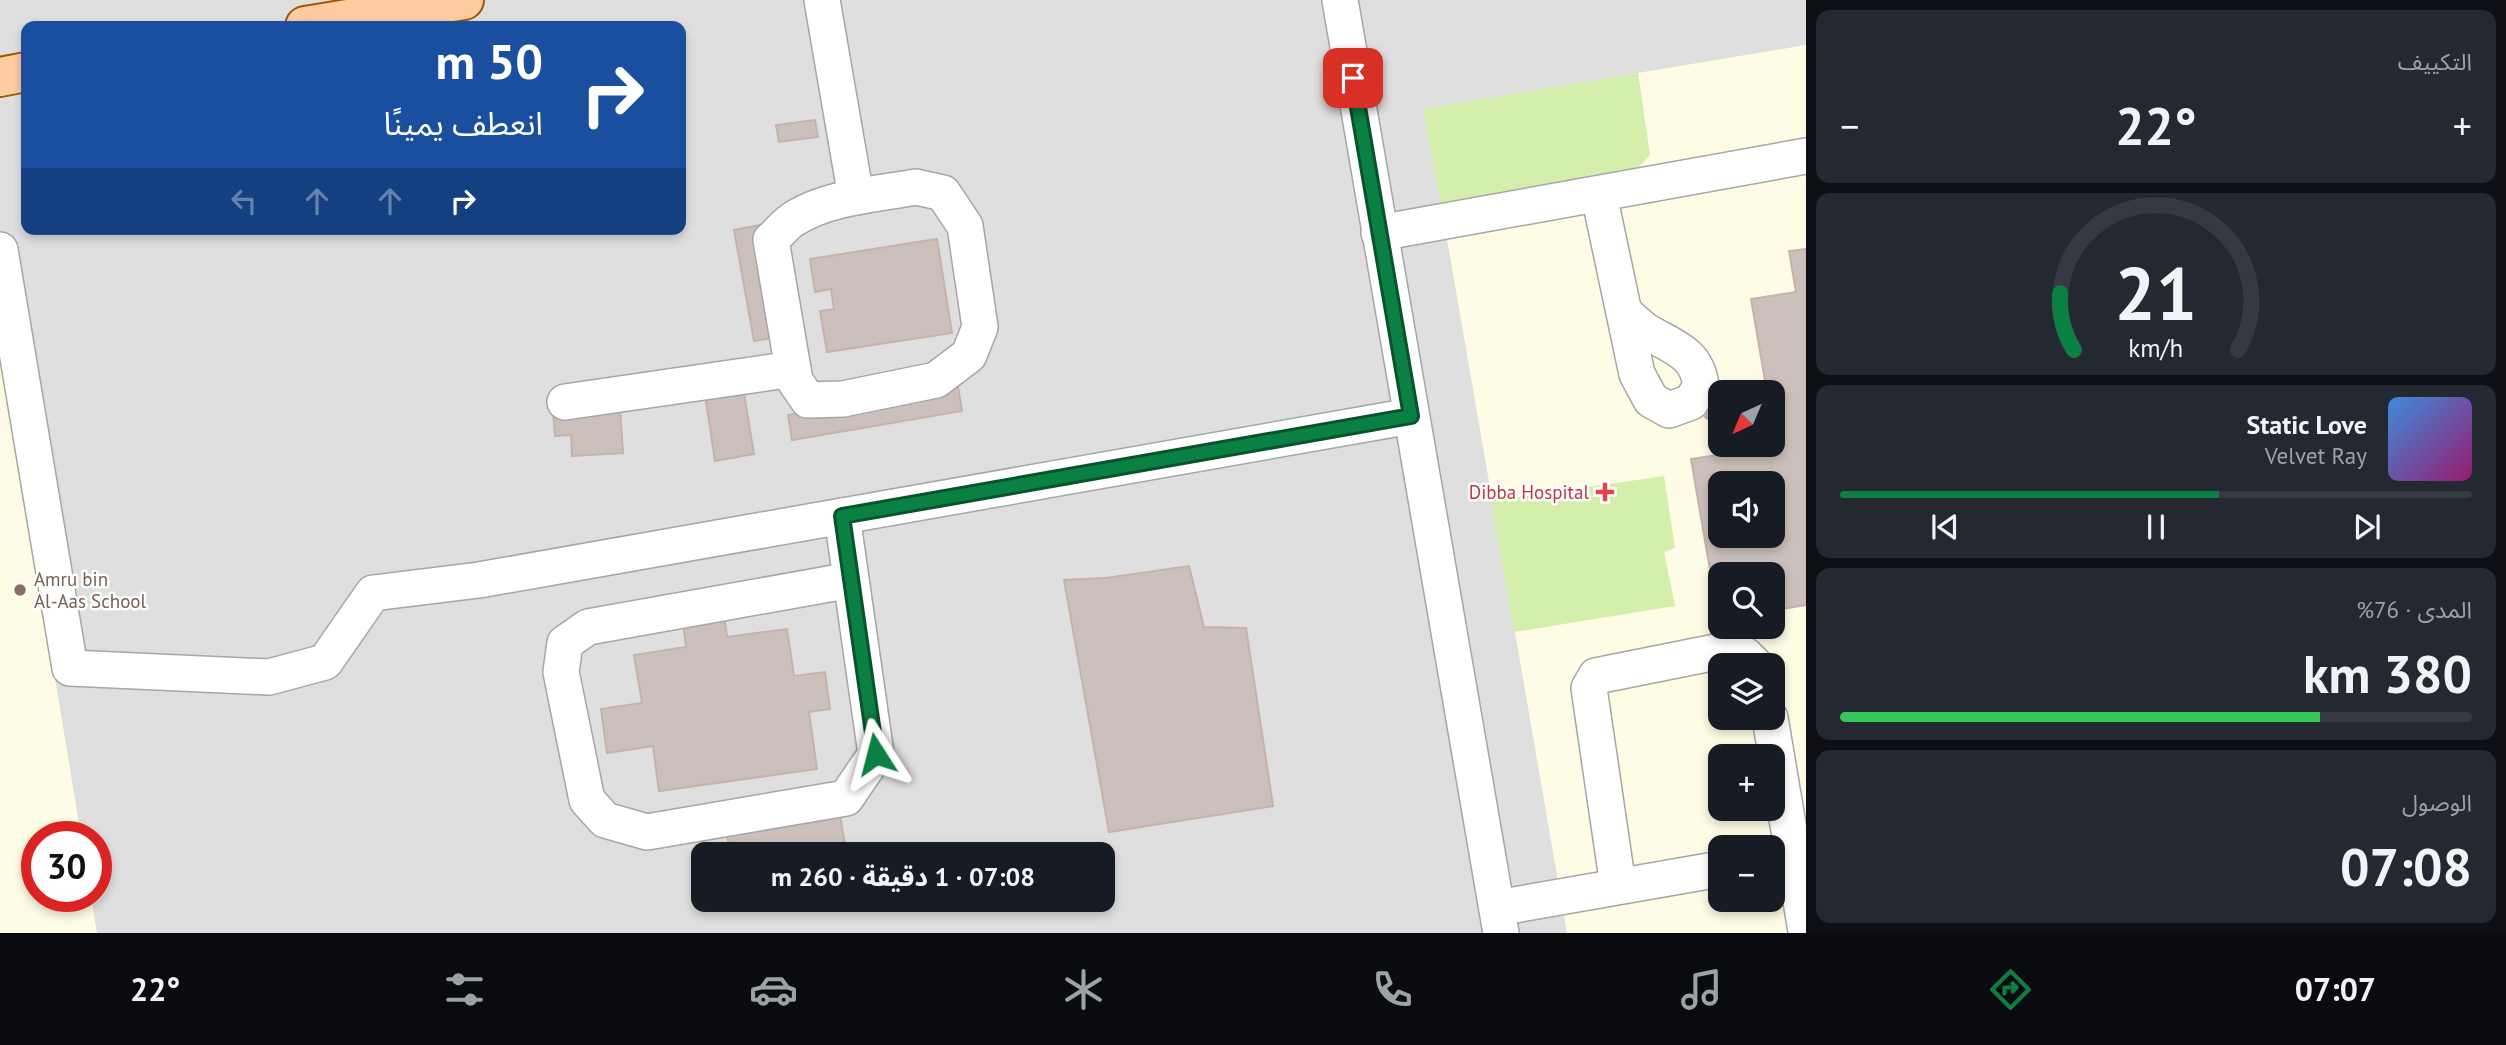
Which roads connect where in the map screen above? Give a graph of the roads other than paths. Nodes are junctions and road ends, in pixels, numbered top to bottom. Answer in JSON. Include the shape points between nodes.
{"nodes":[{"id":1,"x":464,"y":0,"type":"edge"},
{"id":2,"x":822,"y":0,"type":"edge"},
{"id":3,"x":1340,"y":0,"type":"edge"},
{"id":4,"x":336,"y":21,"type":"edge"},
{"id":5,"x":21,"y":73,"type":"edge"},
{"id":6,"x":0,"y":76,"type":"edge"},
{"id":7,"x":1806,"y":156,"type":"edge"},
{"id":8,"x":1599,"y":195,"type":"junction"},
{"id":9,"x":856,"y":197,"type":"junction"},
{"id":10,"x":1379,"y":233,"type":"junction"},
{"id":11,"x":0,"y":250,"type":"edge"},
{"id":12,"x":1625,"y":313,"type":"dead end"},
{"id":13,"x":793,"y":369,"type":"junction"},
{"id":14,"x":565,"y":402,"type":"dead end"},
{"id":15,"x":1411,"y":416,"type":"junction"},
{"id":16,"x":842,"y":516,"type":"junction"},
{"id":17,"x":851,"y":580,"type":"junction"},
{"id":18,"x":1711,"y":653,"type":"edge"},
{"id":19,"x":1736,"y":653,"type":"edge"},
{"id":20,"x":1708,"y":654,"type":"edge"},
{"id":21,"x":1772,"y":730,"type":"edge"},
{"id":22,"x":1790,"y":858,"type":"edge"},
{"id":23,"x":1708,"y":871,"type":"edge"},
{"id":24,"x":1618,"y":886,"type":"junction"},
{"id":25,"x":1499,"y":920,"type":"edge"},
{"id":26,"x":1806,"y":931,"type":"edge"}],
"edges":[{"from":1,"to":4,"type":"main road"},
{"from":2,"to":9,"type":"street"},
{"from":3,"to":10,"type":"street"},
{"from":5,"to":6,"type":"main road"},
{"from":7,"to":8,"type":"street"},
{"from":8,"to":10,"type":"street"},
{"from":8,"to":12,"type":"street"},
{"from":9,"to":13,"type":"street","via":[[793,218],[771,240]]},
{"from":9,"to":13,"type":"street","via":[[916,187],[943,193],[965,226],[980,327],[969,355],[936,380],[843,399],[808,400]]},
{"from":10,"to":15,"type":"street"},
{"from":11,"to":16,"type":"street","via":[[70,667],[270,677],[325,662],[373,593],[480,580]]},
{"from":13,"to":14,"type":"street"},
{"from":15,"to":16,"type":"street"},
{"from":15,"to":25,"type":"street"},
{"from":16,"to":17,"type":"street"},
{"from":17,"to":17,"type":"street","via":[[588,627],[565,643],[561,672],[587,800],[605,820],[647,832],[846,798],[876,754]]},
{"from":18,"to":19,"type":"street"},
{"from":20,"to":24,"type":"street","via":[[1596,676],[1589,688]]},
{"from":21,"to":22,"type":"street"},
{"from":22,"to":26,"type":"street"},
{"from":23,"to":24,"type":"street"},
{"from":24,"to":25,"type":"street"}]}
